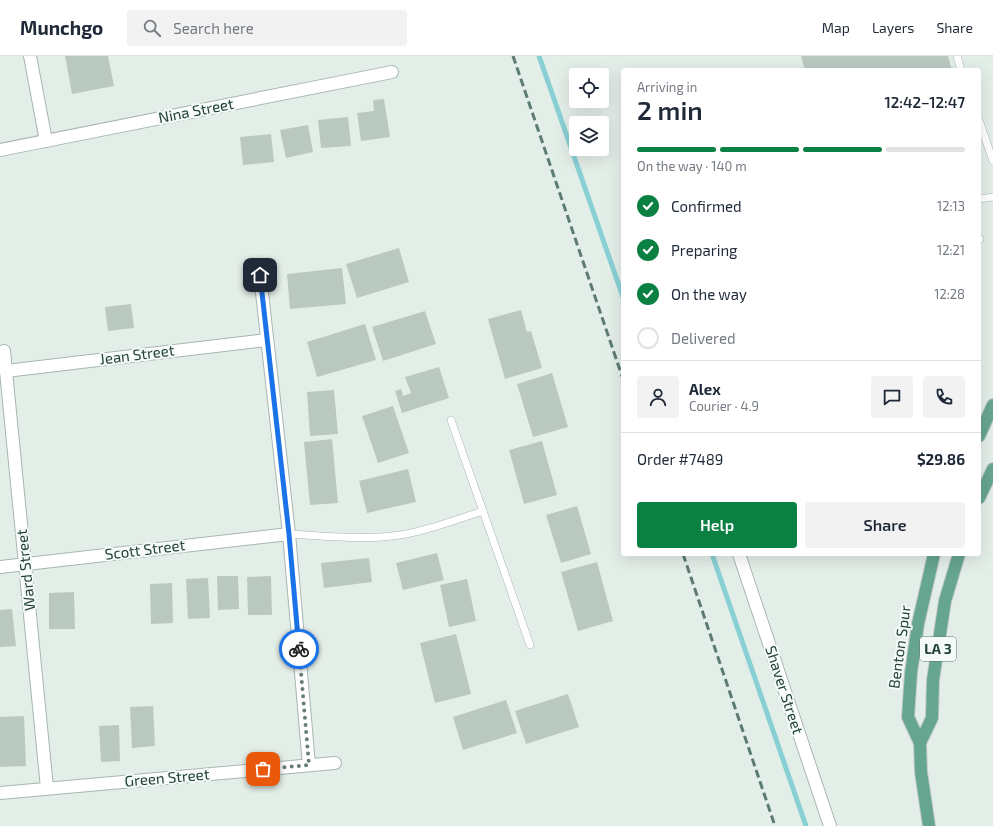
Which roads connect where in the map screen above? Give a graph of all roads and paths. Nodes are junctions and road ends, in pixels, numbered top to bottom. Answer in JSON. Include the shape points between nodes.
{"nodes":[{"id":1,"x":30,"y":56,"type":"edge"},
{"id":2,"x":957,"y":56,"type":"edge"},
{"id":3,"x":960,"y":68,"type":"edge"},
{"id":4,"x":392,"y":72,"type":"dead end"},
{"id":5,"x":981,"y":126,"type":"edge"},
{"id":6,"x":46,"y":141,"type":"junction"},
{"id":7,"x":0,"y":150,"type":"edge"},
{"id":8,"x":993,"y":161,"type":"edge"},
{"id":9,"x":993,"y":197,"type":"edge"},
{"id":10,"x":981,"y":199,"type":"edge"},
{"id":11,"x":260,"y":275,"type":"dead end"},
{"id":12,"x":267,"y":340,"type":"junction"},
{"id":13,"x":4,"y":351,"type":"dead end"},
{"id":14,"x":6,"y":371,"type":"junction"},
{"id":15,"x":993,"y":405,"type":"edge"},
{"id":16,"x":451,"y":420,"type":"dead end"},
{"id":17,"x":981,"y":432,"type":"edge"},
{"id":18,"x":993,"y":469,"type":"edge"},
{"id":19,"x":981,"y":494,"type":"edge"},
{"id":20,"x":483,"y":511,"type":"junction"},
{"id":21,"x":289,"y":534,"type":"junction"},
{"id":22,"x":740,"y":556,"type":"edge"},
{"id":23,"x":934,"y":556,"type":"edge"},
{"id":24,"x":958,"y":556,"type":"edge"},
{"id":25,"x":25,"y":564,"type":"junction"},
{"id":26,"x":0,"y":567,"type":"edge"},
{"id":27,"x":530,"y":645,"type":"dead end"},
{"id":28,"x":920,"y":743,"type":"junction"},
{"id":29,"x":335,"y":763,"type":"dead end"},
{"id":30,"x":309,"y":765,"type":"junction"},
{"id":31,"x":47,"y":788,"type":"junction"},
{"id":32,"x":0,"y":793,"type":"edge"},
{"id":33,"x":830,"y":826,"type":"edge"},
{"id":34,"x":929,"y":826,"type":"edge"}],
"edges":[{"from":1,"to":6,"type":"street"},
{"from":2,"to":3,"type":"lane"},
{"from":4,"to":6,"type":"street","name":"Nina Street"},
{"from":5,"to":8,"type":"lane"},
{"from":6,"to":7,"type":"street","name":"Nina Street"},
{"from":9,"to":10,"type":"lane"},
{"from":11,"to":12,"type":"street"},
{"from":12,"to":14,"type":"street","name":"Jean Street"},
{"from":12,"to":21,"type":"street"},
{"from":13,"to":14,"type":"street","name":"Ward Street"},
{"from":14,"to":25,"type":"street","name":"Ward Street"},
{"from":15,"to":17,"type":"main road"},
{"from":16,"to":20,"type":"lane"},
{"from":18,"to":19,"type":"main road"},
{"from":20,"to":21,"type":"lane","via":[[406,534],[348,538]]},
{"from":20,"to":27,"type":"lane"},
{"from":21,"to":25,"type":"street","name":"Scott Street"},
{"from":21,"to":30,"type":"street"},
{"from":22,"to":33,"type":"street","name":"Shaver Street"},
{"from":23,"to":28,"type":"main road","name":"Benton Spur","number":"LA 3","via":[[918,624],[911,673],[908,718]]},
{"from":24,"to":28,"type":"main road","name":"Benton Spur","number":"LA 3","via":[[945,601],[934,680],[932,718]]},
{"from":25,"to":26,"type":"street","name":"Scott Street"},
{"from":25,"to":31,"type":"street","name":"Ward Street"},
{"from":28,"to":34,"type":"main road","name":"Benton Spur","number":"LA 3","via":[[921,772]]},
{"from":29,"to":30,"type":"street","name":"Green Street"},
{"from":30,"to":31,"type":"street","name":"Green Street"},
{"from":31,"to":32,"type":"street","name":"Green Street"}]}
